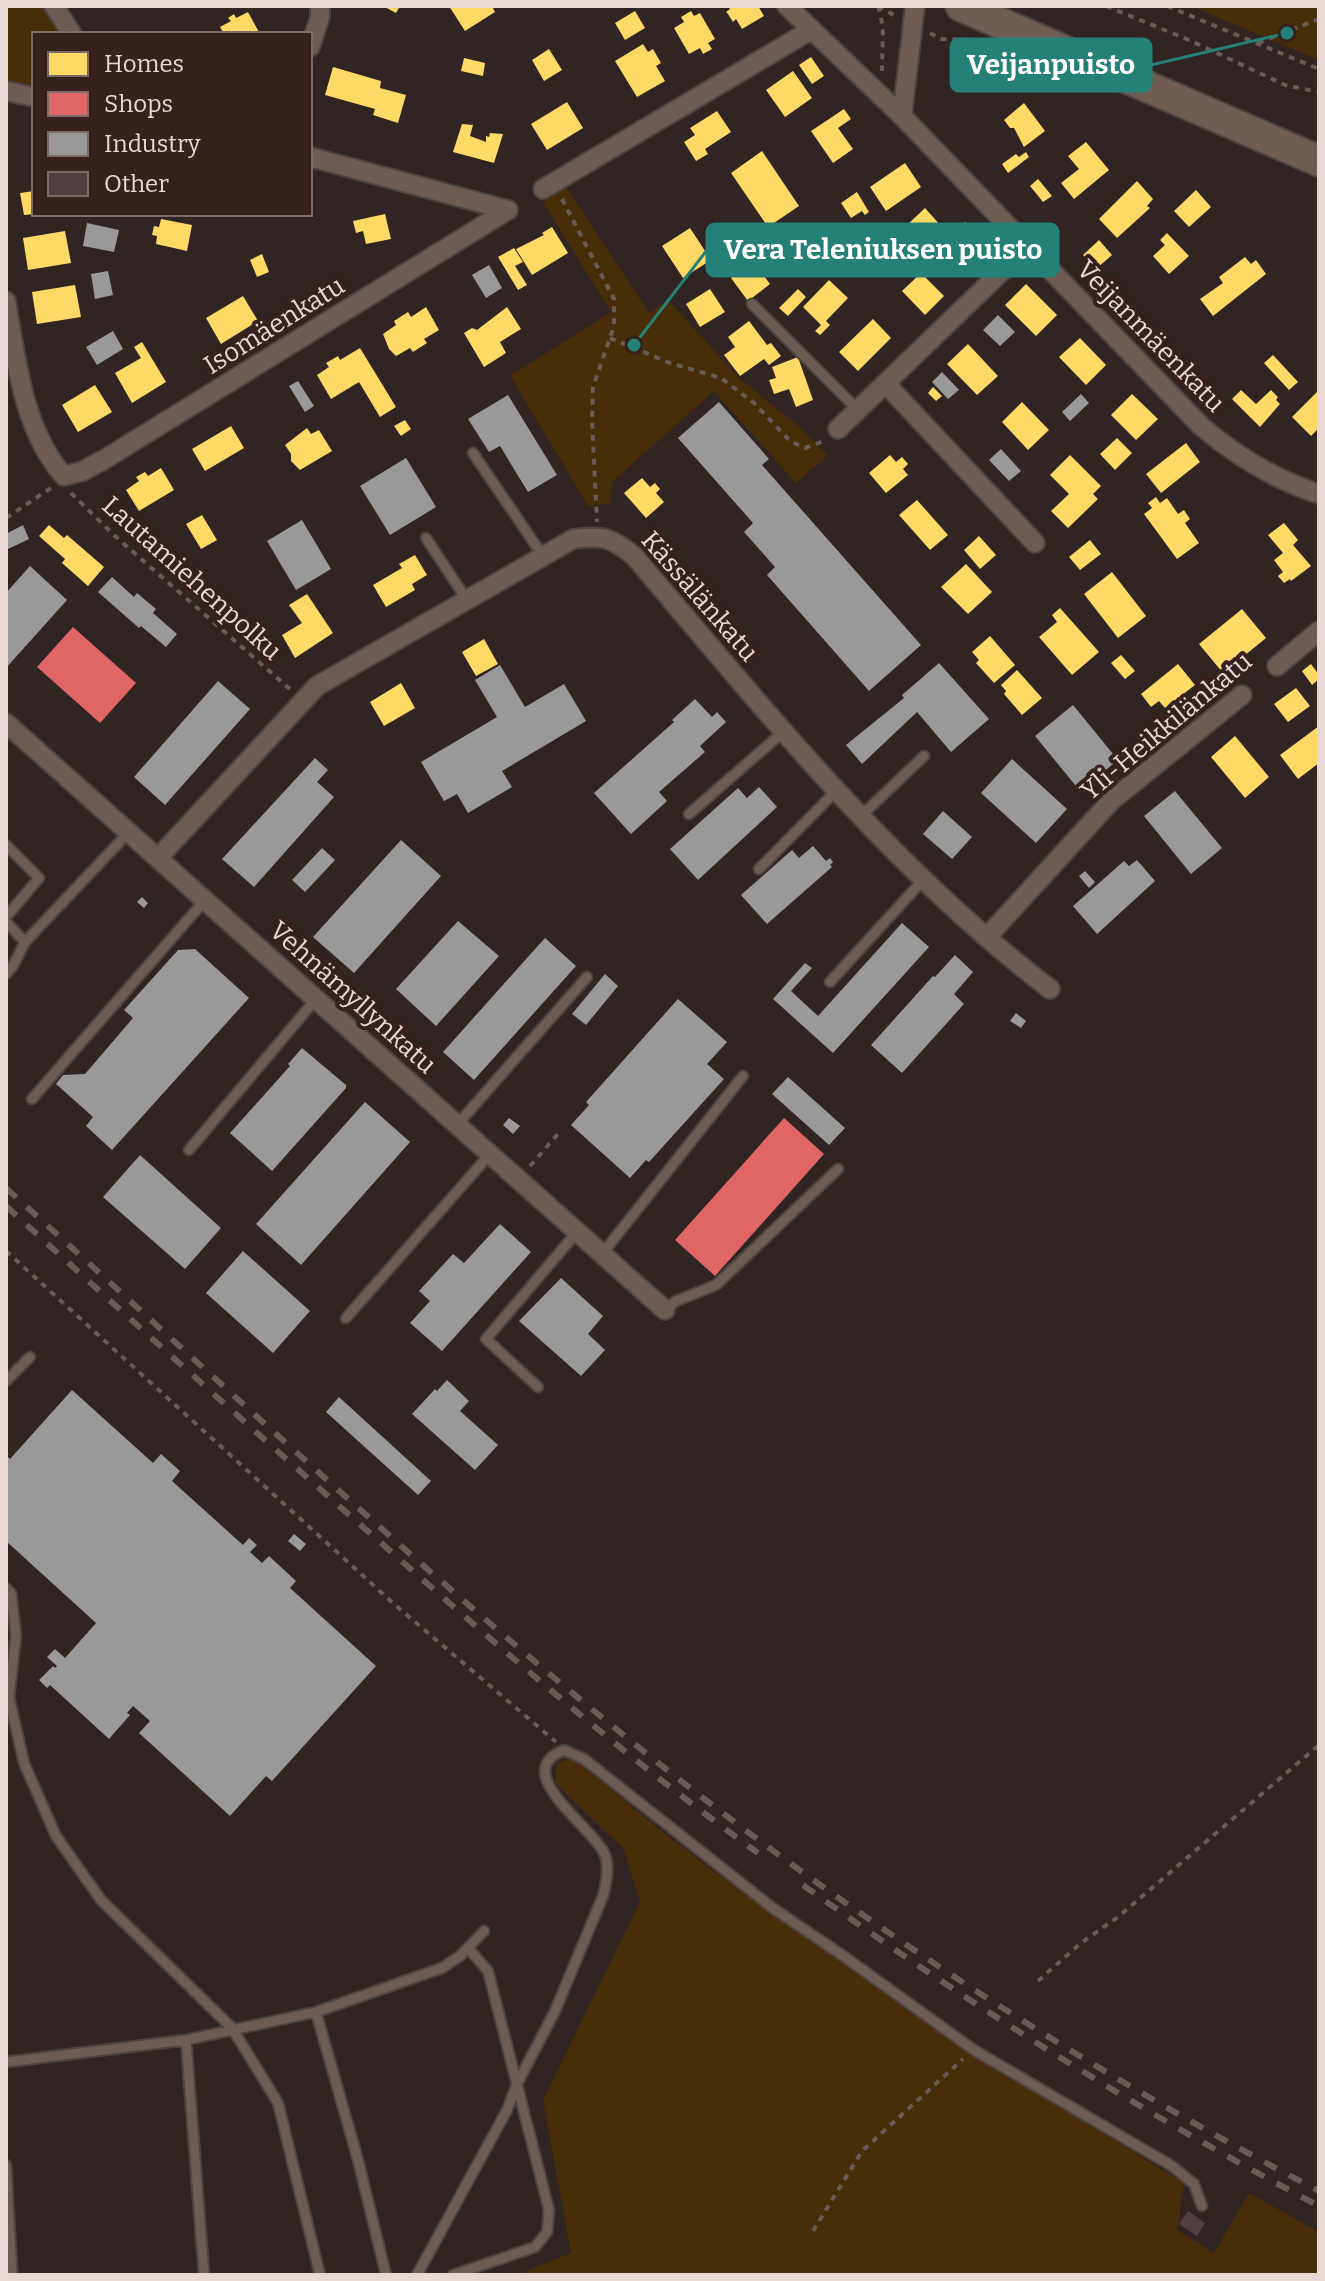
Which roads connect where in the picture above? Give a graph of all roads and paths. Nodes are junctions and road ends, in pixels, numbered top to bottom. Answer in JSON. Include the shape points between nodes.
{"nodes":[{"id":1,"x":54,"y":6,"type":"edge"},
{"id":2,"x":320,"y":6,"type":"edge"},
{"id":3,"x":787,"y":6,"type":"edge"},
{"id":4,"x":878,"y":6,"type":"edge"},
{"id":5,"x":915,"y":6,"type":"edge"},
{"id":6,"x":961,"y":6,"type":"edge"},
{"id":7,"x":1106,"y":6,"type":"edge"},
{"id":8,"x":1167,"y":6,"type":"edge"},
{"id":9,"x":1319,"y":19,"type":"edge"},
{"id":10,"x":811,"y":30,"type":"junction"},
{"id":11,"x":71,"y":32,"type":"edge"},
{"id":12,"x":312,"y":41,"type":"edge"},
{"id":13,"x":1257,"y":43,"type":"junction"},
{"id":14,"x":1319,"y":69,"type":"edge"},
{"id":15,"x":874,"y":88,"type":"junction"},
{"id":16,"x":6,"y":91,"type":"edge"},
{"id":17,"x":1319,"y":92,"type":"edge"},
{"id":18,"x":32,"y":97,"type":"edge"},
{"id":19,"x":902,"y":116,"type":"junction"},
{"id":20,"x":312,"y":158,"type":"edge"},
{"id":21,"x":1319,"y":161,"type":"edge"},
{"id":22,"x":548,"y":186,"type":"joint"},
{"id":23,"x":1028,"y":246,"type":"junction"},
{"id":24,"x":6,"y":301,"type":"edge"},
{"id":25,"x":752,"y":304,"type":"dead end"},
{"id":26,"x":8,"y":329,"type":"edge"},
{"id":27,"x":610,"y":338,"type":"junction"},
{"id":28,"x":886,"y":384,"type":"junction"},
{"id":29,"x":858,"y":410,"type":"junction"},
{"id":30,"x":838,"y":429,"type":"joint"},
{"id":31,"x":473,"y":453,"type":"dead end"},
{"id":32,"x":64,"y":476,"type":"junction"},
{"id":33,"x":1319,"y":494,"type":"edge"},
{"id":34,"x":6,"y":518,"type":"edge"},
{"id":35,"x":597,"y":536,"type":"junction"},
{"id":36,"x":426,"y":538,"type":"dead end"},
{"id":37,"x":1035,"y":543,"type":"dead end"},
{"id":38,"x":543,"y":556,"type":"junction"},
{"id":39,"x":467,"y":600,"type":"junction"},
{"id":40,"x":1319,"y":631,"type":"edge"},
{"id":41,"x":1277,"y":666,"type":"dead end"},
{"id":42,"x":1242,"y":695,"type":"dead end"},
{"id":43,"x":303,"y":701,"type":"junction"},
{"id":44,"x":6,"y":723,"type":"edge"},
{"id":45,"x":783,"y":732,"type":"junction"},
{"id":46,"x":924,"y":756,"type":"dead end"},
{"id":47,"x":837,"y":790,"type":"junction"},
{"id":48,"x":689,"y":814,"type":"dead end"},
{"id":49,"x":861,"y":816,"type":"junction"},
{"id":50,"x":129,"y":832,"type":"junction"},
{"id":51,"x":6,"y":845,"type":"edge"},
{"id":52,"x":158,"y":858,"type":"junction"},
{"id":53,"x":759,"y":869,"type":"dead end"},
{"id":54,"x":923,"y":880,"type":"junction"},
{"id":55,"x":205,"y":900,"type":"junction"},
{"id":56,"x":6,"y":920,"type":"edge"},
{"id":57,"x":987,"y":937,"type":"junction"},
{"id":58,"x":25,"y":942,"type":"junction"},
{"id":59,"x":6,"y":974,"type":"edge"},
{"id":60,"x":587,"y":977,"type":"dead end"},
{"id":61,"x":830,"y":982,"type":"dead end"},
{"id":62,"x":1050,"y":989,"type":"dead end"},
{"id":63,"x":316,"y":999,"type":"junction"},
{"id":64,"x":743,"y":1076,"type":"dead end"},
{"id":65,"x":32,"y":1099,"type":"dead end"},
{"id":66,"x":457,"y":1125,"type":"junction"},
{"id":67,"x":558,"y":1134,"type":"dead end"},
{"id":68,"x":189,"y":1150,"type":"dead end"},
{"id":69,"x":490,"y":1154,"type":"junction"},
{"id":70,"x":528,"y":1167,"type":"dead end"},
{"id":71,"x":838,"y":1169,"type":"dead end"},
{"id":72,"x":577,"y":1232,"type":"junction"},
{"id":73,"x":6,"y":1251,"type":"edge"},
{"id":74,"x":602,"y":1254,"type":"junction"},
{"id":75,"x":665,"y":1310,"type":"joint"},
{"id":76,"x":346,"y":1318,"type":"dead end"},
{"id":77,"x":30,"y":1357,"type":"dead end"},
{"id":78,"x":6,"y":1381,"type":"edge"},
{"id":79,"x":538,"y":1387,"type":"dead end"},
{"id":80,"x":6,"y":1588,"type":"edge"},
{"id":81,"x":1319,"y":1745,"type":"edge"},
{"id":82,"x":564,"y":1750,"type":"junction"},
{"id":83,"x":484,"y":1931,"type":"dead end"},
{"id":84,"x":468,"y":1948,"type":"junction"},
{"id":85,"x":1038,"y":1981,"type":"dead end"},
{"id":86,"x":316,"y":2012,"type":"junction"},
{"id":87,"x":232,"y":2028,"type":"junction"},
{"id":88,"x":186,"y":2040,"type":"junction"},
{"id":89,"x":974,"y":2050,"type":"junction"},
{"id":90,"x":6,"y":2062,"type":"edge"},
{"id":91,"x":517,"y":2084,"type":"junction"},
{"id":92,"x":6,"y":2165,"type":"edge"},
{"id":93,"x":1202,"y":2206,"type":"dead end"},
{"id":94,"x":813,"y":2231,"type":"dead end"},
{"id":95,"x":6,"y":2274,"type":"edge"},
{"id":96,"x":204,"y":2275,"type":"edge"},
{"id":97,"x":320,"y":2275,"type":"edge"},
{"id":98,"x":386,"y":2275,"type":"edge"},
{"id":99,"x":417,"y":2275,"type":"edge"},
{"id":100,"x":453,"y":2275,"type":"edge"}],
"edges":[{"from":1,"to":11,"type":"street"},
{"from":2,"to":12,"type":"street"},
{"from":3,"to":10,"type":"street","name":"Veijanmäenkatu"},
{"from":4,"to":15,"type":"path","via":[[884,64]]},
{"from":5,"to":19,"type":"street"},
{"from":6,"to":21,"type":"main road"},
{"from":7,"to":17,"type":"path","via":[[1285,85]]},
{"from":8,"to":13,"type":"path"},
{"from":9,"to":13,"type":"path"},
{"from":10,"to":15,"type":"street","name":"Veijanmäenkatu"},
{"from":10,"to":22,"type":"street"},
{"from":13,"to":14,"type":"path"},
{"from":15,"to":19,"type":"street","name":"Veijanmäenkatu"},
{"from":16,"to":18,"type":"street"},
{"from":19,"to":23,"type":"street","name":"Veijanmäenkatu"},
{"from":20,"to":32,"type":"street","name":"Isomäenkatu","via":[[508,210],[115,453]]},
{"from":22,"to":27,"type":"path","via":[[614,299]]},
{"from":23,"to":28,"type":"street"},
{"from":23,"to":33,"type":"street","name":"Veijanmäenkatu","via":[[1221,443],[1287,482]]},
{"from":24,"to":26,"type":"street"},
{"from":25,"to":29,"type":"lane"},
{"from":26,"to":32,"type":"street","via":[[39,436]]},
{"from":27,"to":30,"type":"path","via":[[721,378],[790,441],[805,448],[823,443]]},
{"from":27,"to":35,"type":"path","via":[[593,387]]},
{"from":28,"to":29,"type":"street"},
{"from":28,"to":37,"type":"street"},
{"from":29,"to":30,"type":"street"},
{"from":31,"to":38,"type":"lane"},
{"from":32,"to":34,"type":"path"},
{"from":32,"to":43,"type":"path","name":"Lautamiehenpolku","via":[[70,492],[90,512]]},
{"from":35,"to":38,"type":"street","via":[[573,539]]},
{"from":35,"to":45,"type":"street","name":"Kässälänkatu","via":[[616,541],[634,556]]},
{"from":36,"to":39,"type":"lane"},
{"from":38,"to":39,"type":"street"},
{"from":39,"to":43,"type":"street","via":[[317,686]]},
{"from":40,"to":41,"type":"street","name":"Yli-Heikkilänkatu"},
{"from":42,"to":57,"type":"street","name":"Yli-Heikkilänkatu","via":[[1111,801]]},
{"from":43,"to":52,"type":"street"},
{"from":44,"to":50,"type":"street","name":"Vehnämyllynkatu"},
{"from":45,"to":47,"type":"street","name":"Kässälänkatu"},
{"from":45,"to":48,"type":"lane"},
{"from":46,"to":49,"type":"lane"},
{"from":47,"to":49,"type":"street","name":"Kässälänkatu"},
{"from":47,"to":53,"type":"lane"},
{"from":49,"to":54,"type":"street","name":"Kässälänkatu"},
{"from":50,"to":52,"type":"street","name":"Vehnämyllynkatu"},
{"from":50,"to":58,"type":"lane"},
{"from":51,"to":56,"type":"lane","via":[[39,878]]},
{"from":52,"to":55,"type":"street","name":"Vehnämyllynkatu"},
{"from":54,"to":57,"type":"street","name":"Kässälänkatu"},
{"from":54,"to":61,"type":"lane"},
{"from":55,"to":63,"type":"street","name":"Vehnämyllynkatu"},
{"from":55,"to":65,"type":"lane"},
{"from":56,"to":58,"type":"lane"},
{"from":57,"to":62,"type":"street","name":"Kässälänkatu"},
{"from":58,"to":59,"type":"lane"},
{"from":60,"to":66,"type":"lane"},
{"from":63,"to":66,"type":"street","name":"Vehnämyllynkatu"},
{"from":63,"to":68,"type":"lane"},
{"from":64,"to":74,"type":"lane"},
{"from":66,"to":69,"type":"street","name":"Vehnämyllynkatu"},
{"from":67,"to":70,"type":"path"},
{"from":69,"to":72,"type":"street","name":"Vehnämyllynkatu"},
{"from":69,"to":76,"type":"lane"},
{"from":71,"to":75,"type":"lane","via":[[716,1285]]},
{"from":72,"to":74,"type":"street","name":"Vehnämyllynkatu"},
{"from":72,"to":79,"type":"lane","via":[[486,1339]]},
{"from":73,"to":82,"type":"path","via":[[394,1604]]},
{"from":74,"to":75,"type":"street","name":"Vehnämyllynkatu"},
{"from":77,"to":78,"type":"lane"},
{"from":80,"to":87,"type":"lane","via":[[16,1635],[9,1697],[24,1763],[56,1836],[101,1900]]},
{"from":81,"to":85,"type":"path"},
{"from":82,"to":89,"type":"lane","via":[[584,1759],[774,1909]]},
{"from":82,"to":91,"type":"lane","via":[[550,1758],[544,1775],[547,1786],[598,1842],[607,1876],[555,2011]]},
{"from":83,"to":84,"type":"lane"},
{"from":84,"to":86,"type":"lane","via":[[442,1968]]},
{"from":84,"to":91,"type":"lane","via":[[488,1971]]},
{"from":86,"to":87,"type":"lane"},
{"from":86,"to":98,"type":"lane"},
{"from":87,"to":88,"type":"lane"},
{"from":87,"to":97,"type":"lane","via":[[278,2103]]},
{"from":88,"to":90,"type":"lane"},
{"from":88,"to":96,"type":"lane"},
{"from":89,"to":93,"type":"lane","via":[[1172,2166],[1194,2184]]},
{"from":89,"to":94,"type":"path","via":[[862,2151]]},
{"from":91,"to":99,"type":"lane"},
{"from":91,"to":100,"type":"lane","via":[[549,2210],[547,2232],[524,2253]]},
{"from":92,"to":95,"type":"lane","via":[[12,2272]]}]}
